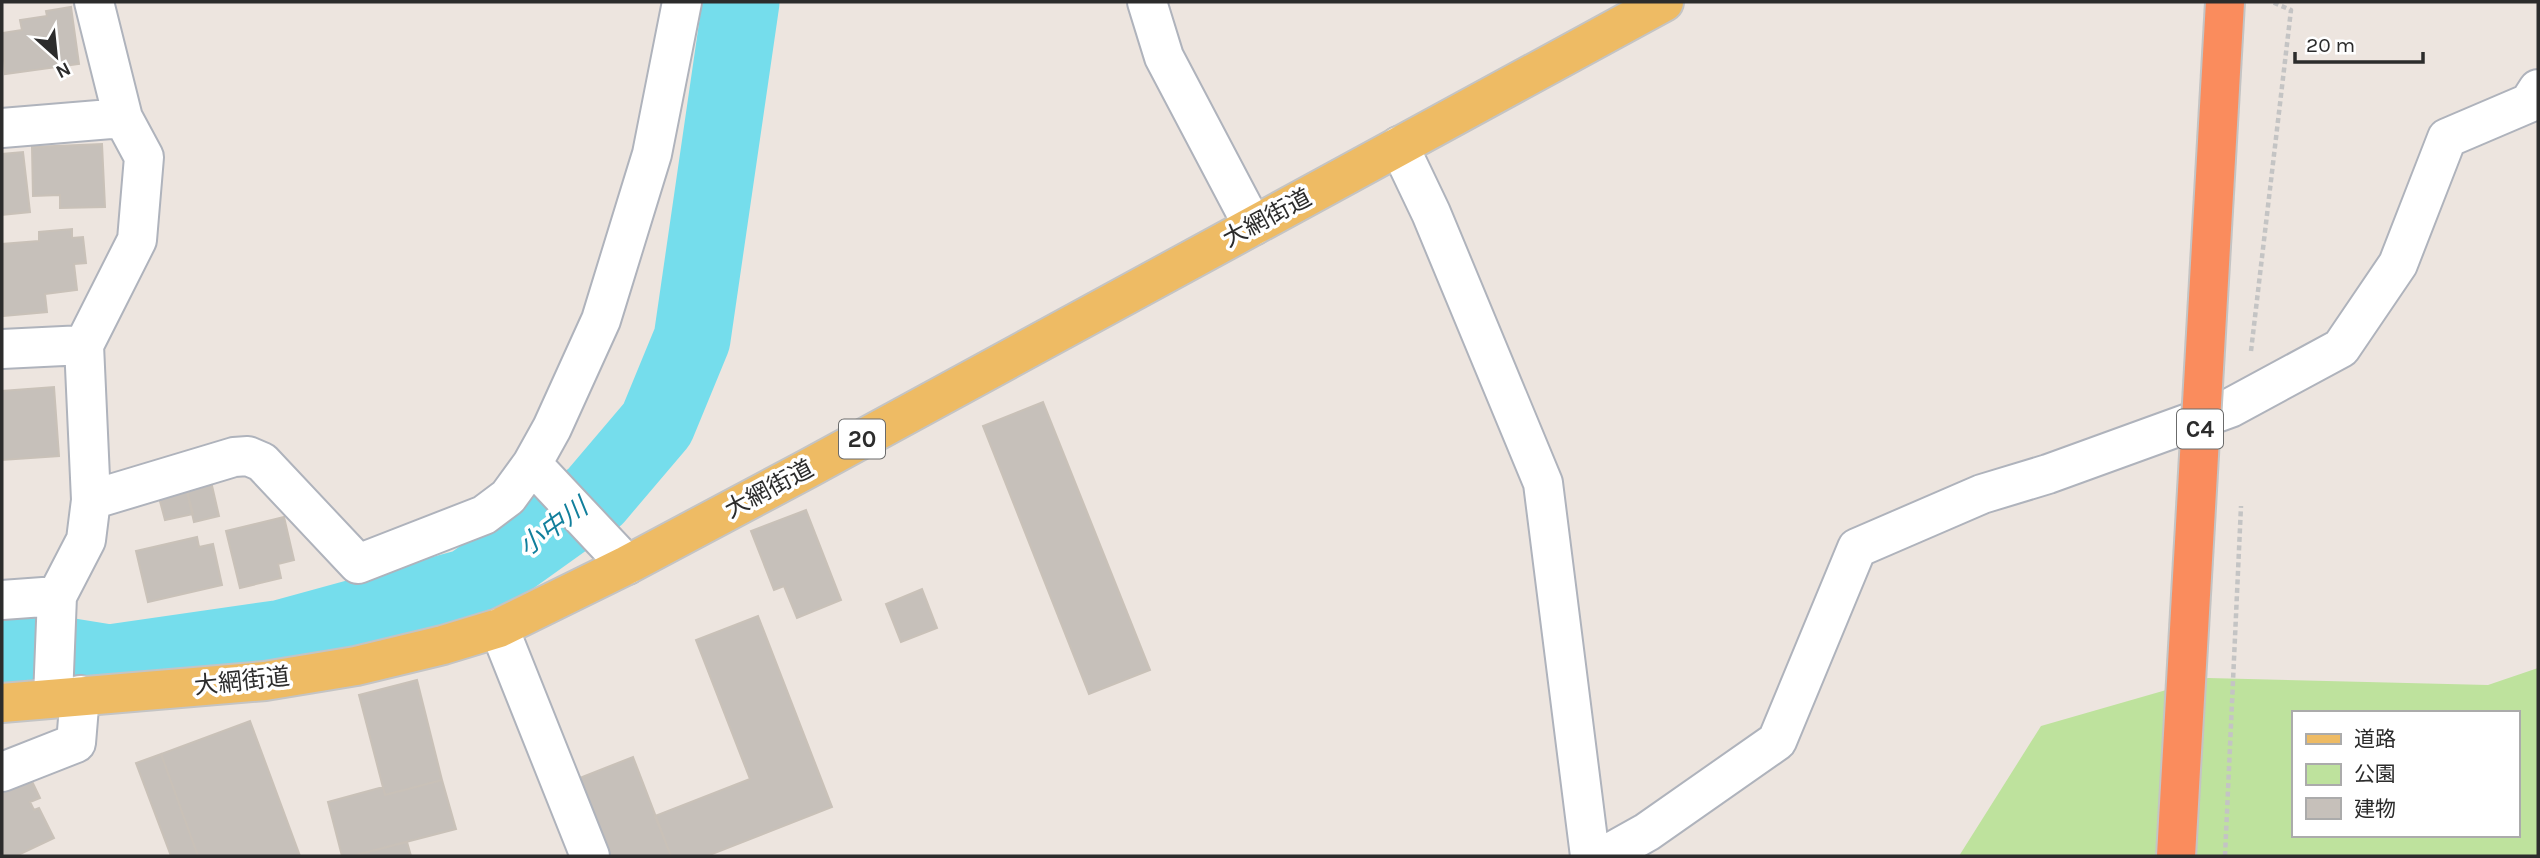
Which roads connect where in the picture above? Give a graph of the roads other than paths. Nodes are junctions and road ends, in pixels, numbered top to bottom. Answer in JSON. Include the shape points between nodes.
{"nodes":[{"id":1,"x":94,"y":2,"type":"edge"},
{"id":2,"x":682,"y":2,"type":"edge"},
{"id":3,"x":1147,"y":2,"type":"edge"},
{"id":4,"x":1664,"y":2,"type":"edge"},
{"id":5,"x":2225,"y":2,"type":"edge"},
{"id":6,"x":2538,"y":89,"type":"edge"},
{"id":7,"x":123,"y":118,"type":"junction"},
{"id":8,"x":2,"y":128,"type":"edge"},
{"id":9,"x":1399,"y":146,"type":"junction"},
{"id":10,"x":1253,"y":226,"type":"junction"},
{"id":11,"x":84,"y":345,"type":"junction"},
{"id":12,"x":2,"y":349,"type":"edge"},
{"id":13,"x":532,"y":464,"type":"junction"},
{"id":14,"x":91,"y":500,"type":"junction"},
{"id":15,"x":626,"y":565,"type":"junction"},
{"id":16,"x":57,"y":596,"type":"junction"},
{"id":17,"x":2,"y":600,"type":"edge"},
{"id":18,"x":499,"y":628,"type":"junction"},
{"id":19,"x":66,"y":697,"type":"junction"},
{"id":20,"x":2,"y":703,"type":"edge"},
{"id":21,"x":2,"y":772,"type":"edge"},
{"id":22,"x":590,"y":856,"type":"edge"},
{"id":23,"x":1590,"y":856,"type":"edge"},
{"id":24,"x":1604,"y":856,"type":"edge"},
{"id":25,"x":2176,"y":856,"type":"edge"}],
"edges":[{"from":1,"to":7,"type":"street"},
{"from":2,"to":13,"type":"street","via":[[652,154],[601,320]]},
{"from":3,"to":10,"type":"street","via":[[1164,57]]},
{"from":4,"to":9,"type":"main road","name":"大網街道","number":"20"},
{"from":5,"to":25,"type":"highway","number":"C4","bridge":true},
{"from":6,"to":24,"type":"street","via":[[2529,103],[2447,138],[2398,264],[2341,348],[2230,408],[1982,494],[1857,548],[1777,741],[1647,832]]},
{"from":7,"to":8,"type":"street"},
{"from":7,"to":11,"type":"street","via":[[144,157],[137,240]]},
{"from":9,"to":10,"type":"main road","name":"大網街道","number":"20"},
{"from":9,"to":23,"type":"street","via":[[1543,483]]},
{"from":10,"to":15,"type":"main road","name":"大網街道","number":"20"},
{"from":11,"to":12,"type":"street"},
{"from":11,"to":14,"type":"street"},
{"from":13,"to":14,"type":"street","via":[[508,497],[484,515],[358,564],[262,462],[248,456]]},
{"from":13,"to":15,"type":"street"},
{"from":14,"to":16,"type":"street","via":[[86,540]]},
{"from":15,"to":18,"type":"main road","name":"大網街道","number":"20"},
{"from":16,"to":17,"type":"street"},
{"from":16,"to":19,"type":"street"},
{"from":18,"to":19,"type":"main road","name":"大網街道","number":"20","via":[[356,666],[278,678]]},
{"from":18,"to":22,"type":"street"},
{"from":19,"to":20,"type":"main road","name":"大網街道","number":"20"},
{"from":19,"to":21,"type":"street","via":[[76,743]]}]}
